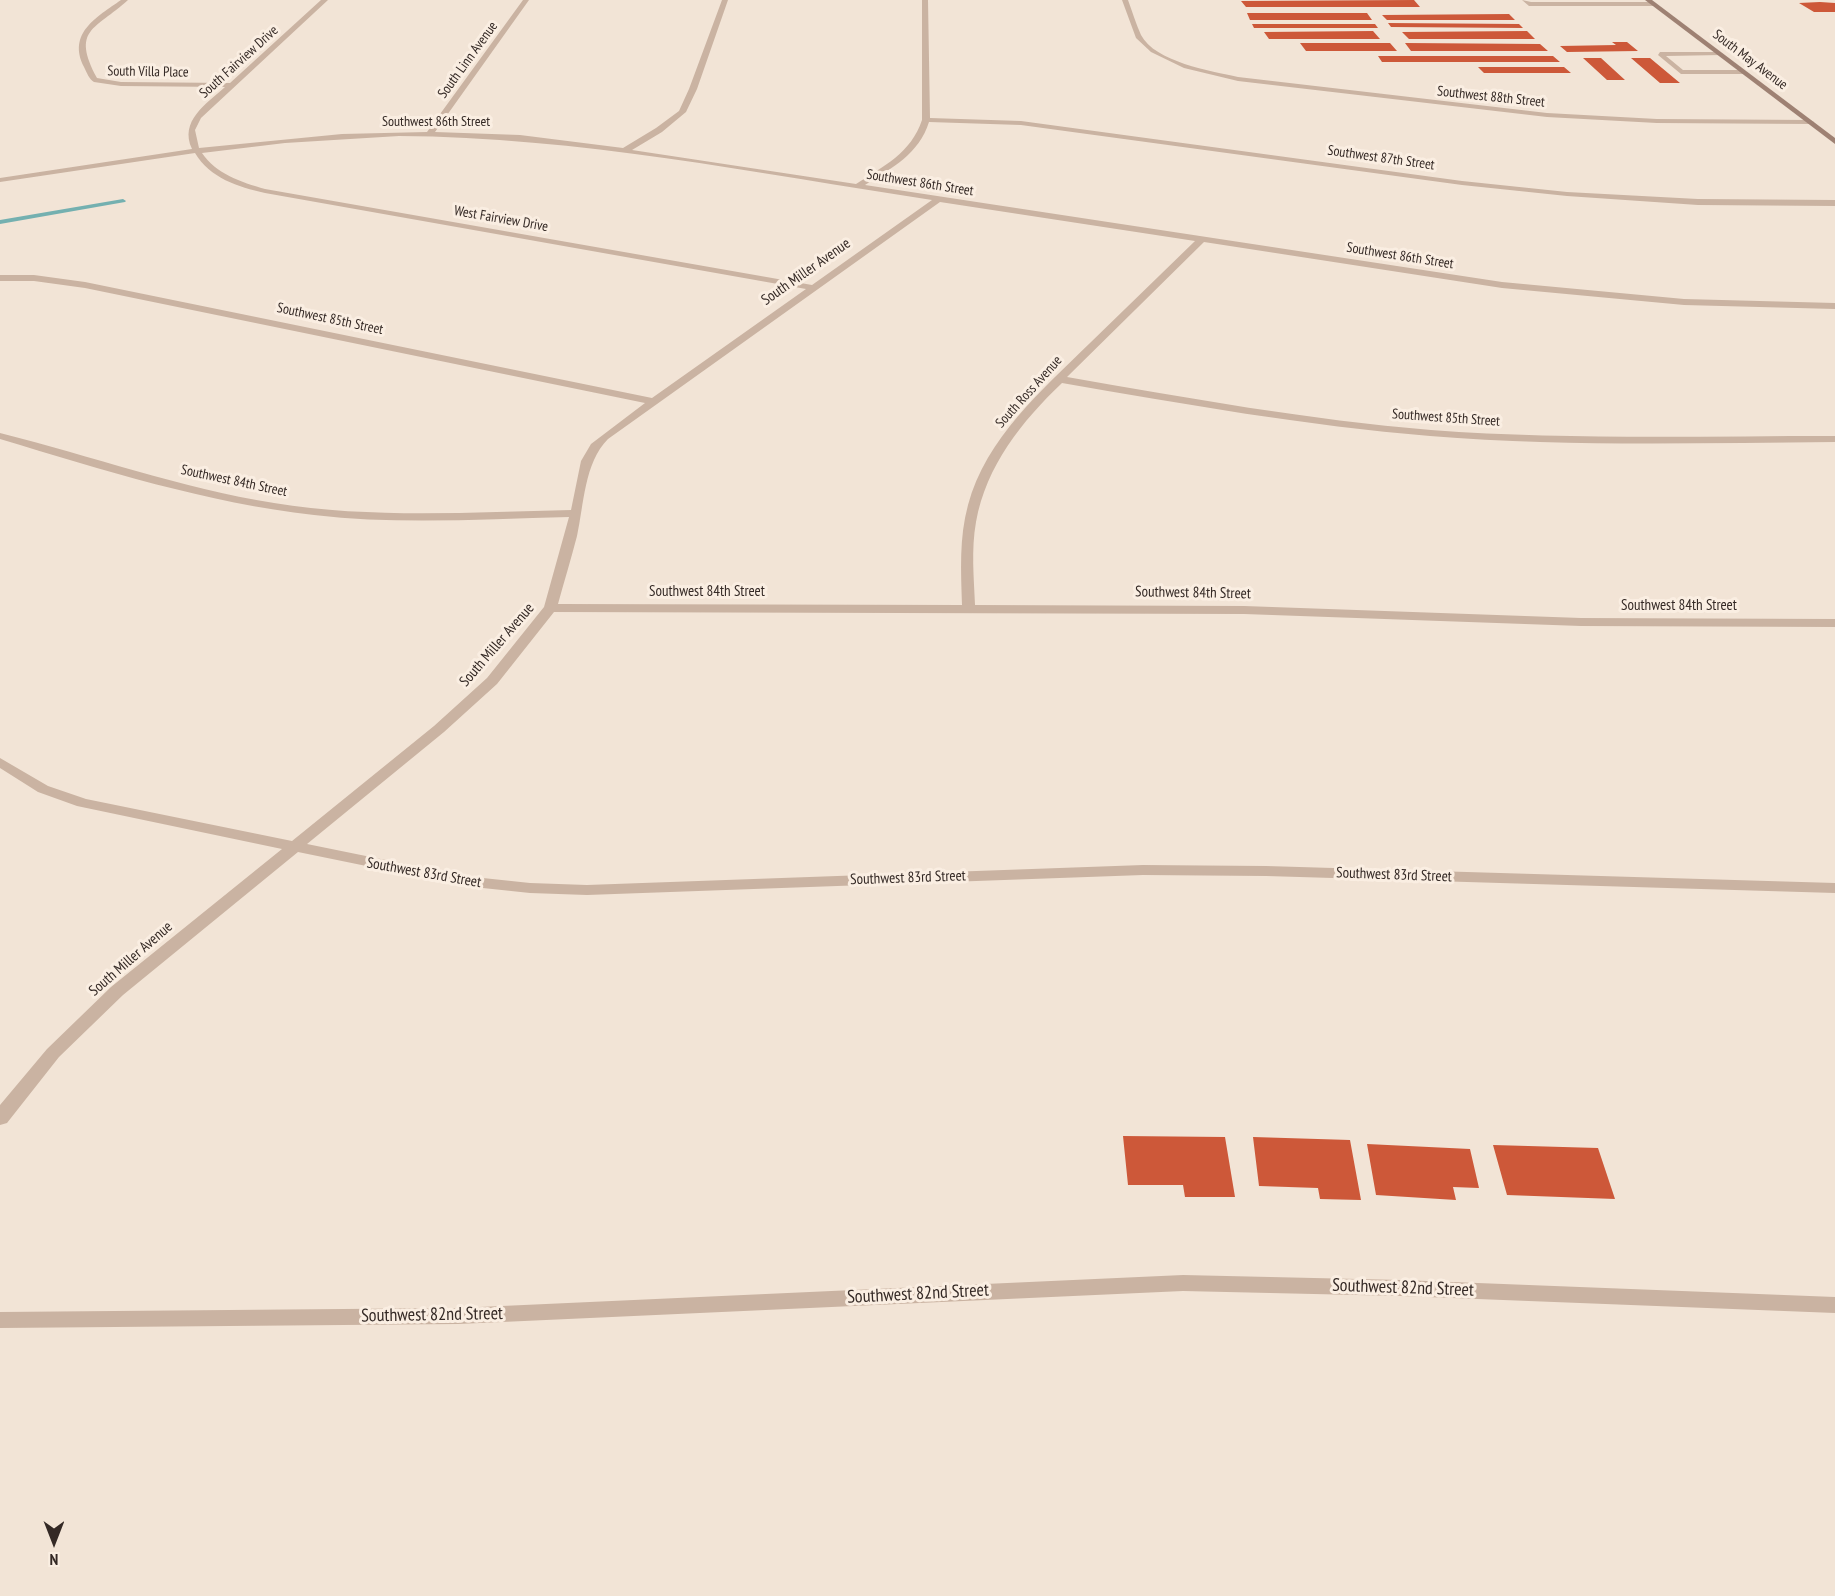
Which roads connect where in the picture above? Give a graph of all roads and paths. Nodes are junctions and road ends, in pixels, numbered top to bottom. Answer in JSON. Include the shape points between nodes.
{"nodes":[{"id":1,"x":125,"y":0,"type":"edge"},
{"id":2,"x":325,"y":0,"type":"edge"},
{"id":3,"x":525,"y":0,"type":"edge"},
{"id":4,"x":725,"y":0,"type":"edge"},
{"id":5,"x":925,"y":0,"type":"edge"},
{"id":6,"x":1125,"y":0,"type":"edge"},
{"id":7,"x":1525,"y":0,"type":"edge"},
{"id":8,"x":1606,"y":2,"type":"edge"},
{"id":9,"x":1651,"y":2,"type":"edge"},
{"id":10,"x":1720,"y":54,"type":"junction"},
{"id":11,"x":1743,"y":72,"type":"junction"},
{"id":12,"x":232,"y":85,"type":"junction"},
{"id":13,"x":926,"y":120,"type":"junction"},
{"id":14,"x":1810,"y":122,"type":"junction"},
{"id":15,"x":429,"y":134,"type":"junction"},
{"id":16,"x":1835,"y":142,"type":"edge"},
{"id":17,"x":624,"y":150,"type":"junction"},
{"id":18,"x":197,"y":152,"type":"junction"},
{"id":19,"x":0,"y":180,"type":"edge"},
{"id":20,"x":857,"y":187,"type":"junction"},
{"id":21,"x":939,"y":200,"type":"junction"},
{"id":22,"x":1835,"y":203,"type":"edge"},
{"id":23,"x":1202,"y":239,"type":"junction"},
{"id":24,"x":0,"y":278,"type":"edge"},
{"id":25,"x":813,"y":288,"type":"junction"},
{"id":26,"x":1835,"y":306,"type":"edge"},
{"id":27,"x":1059,"y":379,"type":"junction"},
{"id":28,"x":653,"y":401,"type":"junction"},
{"id":29,"x":0,"y":436,"type":"edge"},
{"id":30,"x":1835,"y":439,"type":"edge"},
{"id":31,"x":575,"y":513,"type":"junction"},
{"id":32,"x":550,"y":608,"type":"junction"},
{"id":33,"x":969,"y":609,"type":"junction"},
{"id":34,"x":1835,"y":623,"type":"edge"},
{"id":35,"x":0,"y":762,"type":"edge"},
{"id":36,"x":293,"y":847,"type":"junction"},
{"id":37,"x":1835,"y":888,"type":"edge"},
{"id":38,"x":0,"y":1118,"type":"edge"},
{"id":39,"x":1835,"y":1305,"type":"edge"},
{"id":40,"x":0,"y":1320,"type":"edge"}],
"edges":[{"from":1,"to":12,"type":"street","name":"South Villa Place","via":[[100,17],[84,35],[81,44],[85,62],[94,80],[121,84]]},
{"from":2,"to":12,"type":"street","name":"South Fairview Drive"},
{"from":3,"to":15,"type":"street","name":"South Linn Avenue"},
{"from":4,"to":17,"type":"street","via":[[682,112]]},
{"from":5,"to":13,"type":"street"},
{"from":6,"to":14,"type":"street","name":"Southwest 88th Street","via":[[1143,43],[1173,62],[1261,83],[1537,114],[1657,121]]},
{"from":7,"to":8,"type":"street","via":[[1529,4]]},
{"from":8,"to":9,"type":"street"},
{"from":9,"to":10,"type":"main road","name":"South May Avenue"},
{"from":10,"to":11,"type":"main road","name":"South May Avenue"},
{"from":10,"to":11,"type":"street","via":[[1660,54],[1681,72]]},
{"from":11,"to":14,"type":"main road","name":"South May Avenue"},
{"from":12,"to":18,"type":"street","name":"South Fairview Drive","via":[[193,124],[192,142]]},
{"from":13,"to":20,"type":"street","via":[[913,148]]},
{"from":13,"to":22,"type":"street","name":"Southwest 87th Street","via":[[1021,123],[1568,194],[1698,202]]},
{"from":14,"to":16,"type":"main road","name":"South May Avenue"},
{"from":15,"to":17,"type":"street","name":"Southwest 86th Street","via":[[512,136]]},
{"from":15,"to":18,"type":"street","name":"Southwest 86th Street","via":[[323,138]]},
{"from":17,"to":20,"type":"street","name":"Southwest 86th Street"},
{"from":18,"to":19,"type":"street","name":"Southwest 86th Street"},
{"from":18,"to":25,"type":"street","name":"West Fairview Drive","via":[[209,169],[236,183],[265,191]]},
{"from":20,"to":21,"type":"street","name":"Southwest 86th Street"},
{"from":21,"to":23,"type":"street","name":"Southwest 86th Street"},
{"from":21,"to":25,"type":"street","name":"South Miller Avenue"},
{"from":23,"to":26,"type":"street","name":"Southwest 86th Street","via":[[1551,291],[1683,302]]},
{"from":23,"to":27,"type":"street","name":"South Ross Avenue"},
{"from":24,"to":28,"type":"street","name":"Southwest 85th Street","via":[[85,285]]},
{"from":25,"to":28,"type":"street","name":"South Miller Avenue"},
{"from":27,"to":30,"type":"street","name":"Southwest 85th Street","via":[[1258,413],[1430,432],[1523,437]]},
{"from":27,"to":33,"type":"street","name":"South Ross Avenue","via":[[1012,429],[979,487],[967,544]]},
{"from":28,"to":31,"type":"street","name":"South Miller Avenue","via":[[595,446]]},
{"from":29,"to":31,"type":"street","name":"Southwest 84th Street","via":[[234,499],[315,513],[366,517]]},
{"from":31,"to":32,"type":"street","name":"South Miller Avenue"},
{"from":32,"to":33,"type":"street","name":"Southwest 84th Street"},
{"from":32,"to":36,"type":"street","name":"South Miller Avenue","via":[[510,661],[460,711]]},
{"from":33,"to":34,"type":"street","name":"Southwest 84th Street","via":[[1244,610],[1570,622]]},
{"from":35,"to":36,"type":"street","name":"Southwest 83rd Street","via":[[65,799]]},
{"from":36,"to":37,"type":"street","name":"Southwest 83rd Street","via":[[464,881],[564,890],[1143,870]]},
{"from":36,"to":38,"type":"street","name":"South Miller Avenue","via":[[117,991],[53,1053]]},
{"from":39,"to":40,"type":"street","name":"Southwest 82nd Street","via":[[1183,1283],[458,1316]]}]}
